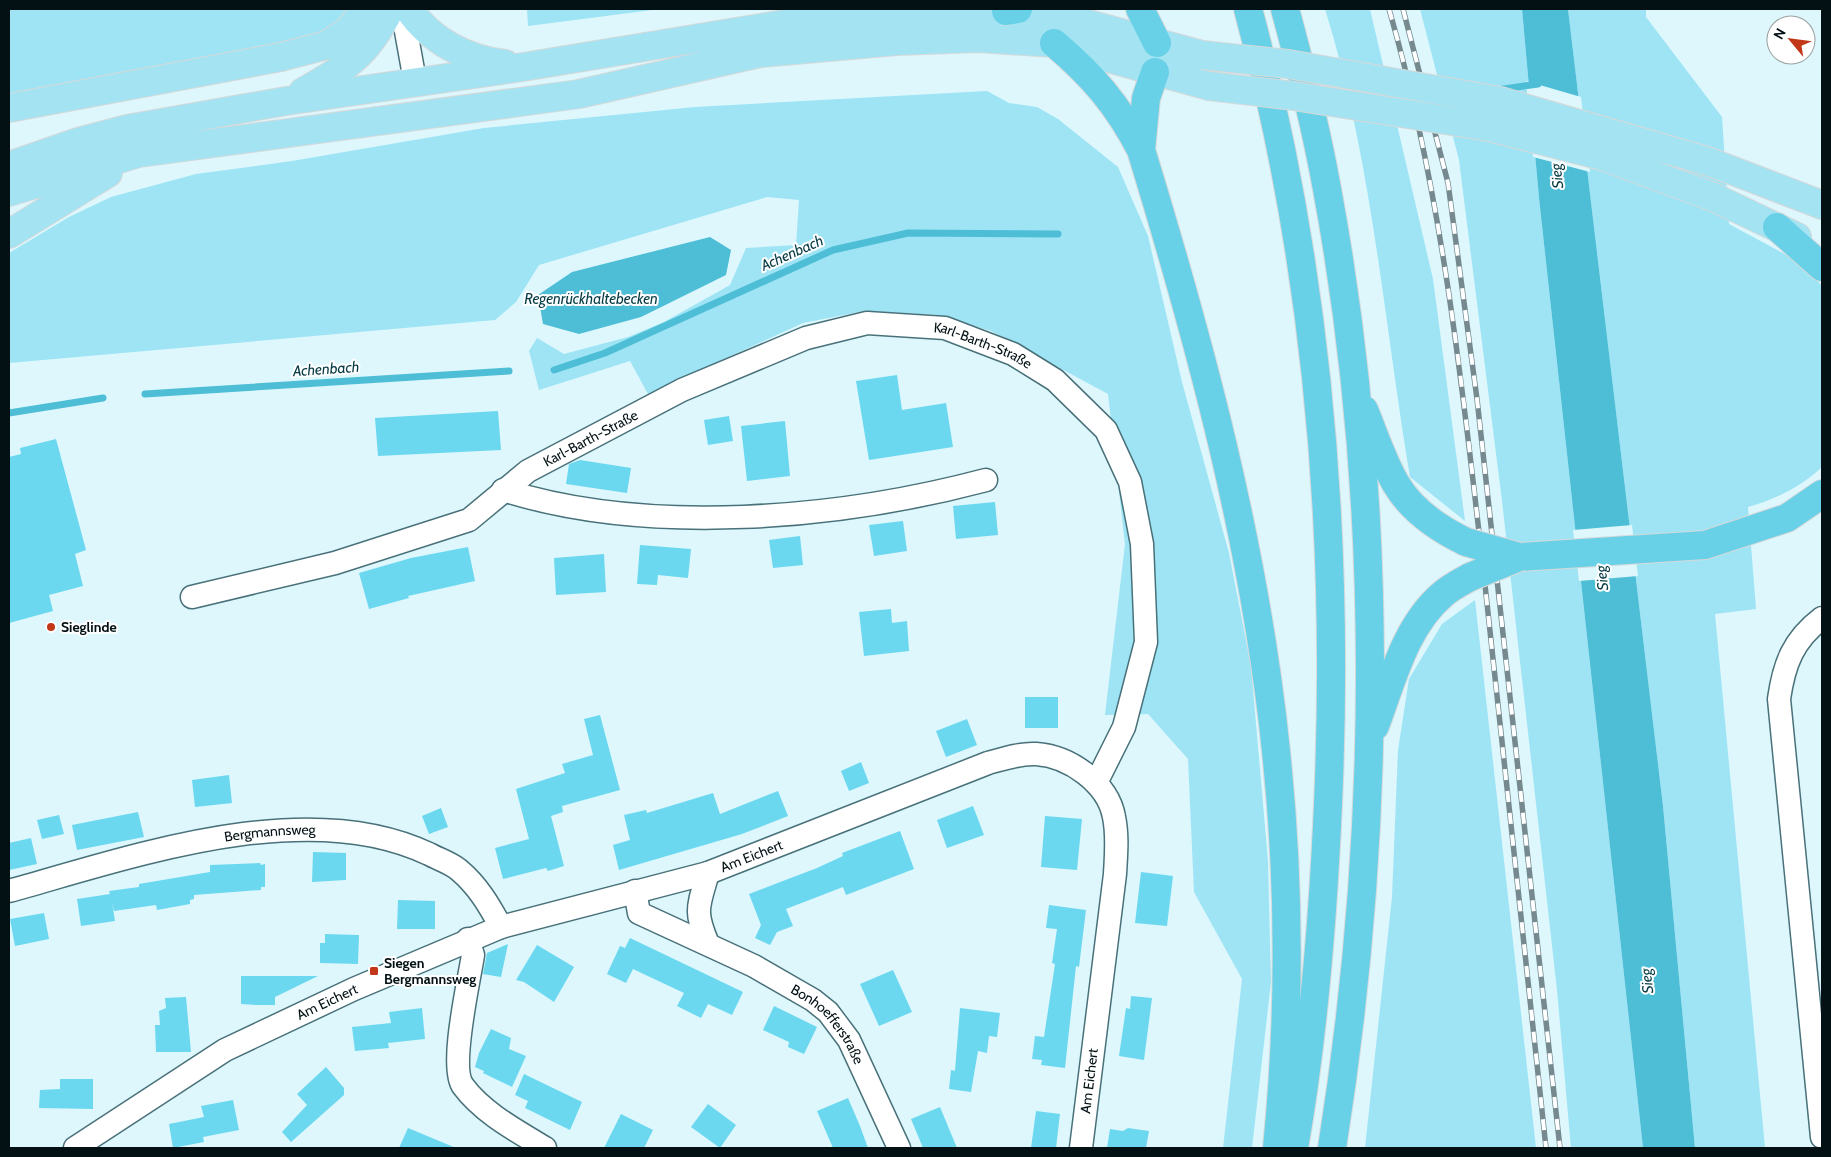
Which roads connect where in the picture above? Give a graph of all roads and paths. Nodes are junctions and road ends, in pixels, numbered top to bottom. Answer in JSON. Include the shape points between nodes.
{"nodes":[{"id":1,"x":365,"y":9,"type":"edge"},
{"id":2,"x":390,"y":9,"type":"edge"},
{"id":3,"x":402,"y":9,"type":"edge"},
{"id":4,"x":410,"y":9,"type":"edge"},
{"id":5,"x":1140,"y":9,"type":"edge"},
{"id":6,"x":1248,"y":9,"type":"edge"},
{"id":7,"x":1285,"y":9,"type":"edge"},
{"id":8,"x":1012,"y":10,"type":"edge"},
{"id":9,"x":1054,"y":43,"type":"junction"},
{"id":10,"x":1157,"y":43,"type":"junction"},
{"id":11,"x":524,"y":67,"type":"junction"},
{"id":12,"x":1155,"y":72,"type":"junction"},
{"id":13,"x":416,"y":81,"type":"junction"},
{"id":14,"x":286,"y":101,"type":"junction"},
{"id":15,"x":9,"y":108,"type":"edge"},
{"id":16,"x":421,"y":115,"type":"junction"},
{"id":17,"x":1141,"y":150,"type":"junction"},
{"id":18,"x":139,"y":153,"type":"junction"},
{"id":19,"x":9,"y":166,"type":"edge"},
{"id":20,"x":9,"y":192,"type":"edge"},
{"id":21,"x":1822,"y":205,"type":"edge"},
{"id":22,"x":1777,"y":227,"type":"junction"},
{"id":23,"x":9,"y":234,"type":"edge"},
{"id":24,"x":1822,"y":249,"type":"edge"},
{"id":25,"x":1822,"y":267,"type":"edge"},
{"id":26,"x":1354,"y":387,"type":"junction"},
{"id":27,"x":986,"y":480,"type":"dead end"},
{"id":28,"x":503,"y":490,"type":"junction"},
{"id":29,"x":1822,"y":494,"type":"edge"},
{"id":30,"x":1519,"y":557,"type":"junction"},
{"id":31,"x":192,"y":597,"type":"dead end"},
{"id":32,"x":1822,"y":618,"type":"edge"},
{"id":33,"x":1368,"y":744,"type":"junction"},
{"id":34,"x":1096,"y":783,"type":"junction"},
{"id":35,"x":708,"y":873,"type":"junction"},
{"id":36,"x":9,"y":891,"type":"edge"},
{"id":37,"x":634,"y":891,"type":"junction"},
{"id":38,"x":501,"y":927,"type":"junction"},
{"id":39,"x":468,"y":939,"type":"junction"},
{"id":40,"x":708,"y":944,"type":"junction"},
{"id":41,"x":1822,"y":1137,"type":"edge"},
{"id":42,"x":75,"y":1148,"type":"edge"},
{"id":43,"x":545,"y":1148,"type":"edge"},
{"id":44,"x":899,"y":1148,"type":"edge"},
{"id":45,"x":1081,"y":1148,"type":"edge"},
{"id":46,"x":1277,"y":1148,"type":"edge"},
{"id":47,"x":1294,"y":1148,"type":"edge"},
{"id":48,"x":1332,"y":1148,"type":"edge"}],
"edges":[{"from":1,"to":15,"type":"main road","via":[[348,31],[327,45],[281,57]]},
{"from":2,"to":14,"type":"main road","via":[[366,49],[349,65]]},
{"from":3,"to":13,"type":"street"},
{"from":4,"to":11,"type":"main road","via":[[429,32],[450,46],[474,57]]},
{"from":5,"to":10,"type":"highway"},
{"from":6,"to":47,"type":"highway","via":[[1270,90],[1304,270],[1326,471],[1331,574],[1330,750],[1325,875],[1311,1023]]},
{"from":7,"to":26,"type":"highway","via":[[1327,188]]},
{"from":8,"to":10,"type":"main road","via":[[1070,19]]},
{"from":8,"to":11,"type":"main road","via":[[804,21]]},
{"from":9,"to":12,"type":"main road"},
{"from":9,"to":16,"type":"main road","via":[[979,38],[897,41],[760,53],[579,94]]},
{"from":9,"to":17,"type":"highway","via":[[1105,92],[1126,120]]},
{"from":10,"to":12,"type":"main road"},
{"from":10,"to":21,"type":"main road","bridge":true,"via":[[1202,55],[1288,64],[1500,101],[1710,162]]},
{"from":11,"to":13,"type":"main road"},
{"from":12,"to":17,"type":"highway","via":[[1146,98]]},
{"from":12,"to":22,"type":"main road","bridge":true,"via":[[1209,86],[1489,127],[1602,156],[1713,197]]},
{"from":13,"to":14,"type":"main road"},
{"from":13,"to":16,"type":"main road"},
{"from":14,"to":19,"type":"main road","via":[[127,129]]},
{"from":16,"to":18,"type":"main road"},
{"from":17,"to":46,"type":"highway","via":[[1196,338],[1221,439],[1263,656],[1276,751],[1287,950]]},
{"from":18,"to":20,"type":"main road"},
{"from":18,"to":23,"type":"main road"},
{"from":22,"to":24,"type":"main road"},
{"from":22,"to":25,"type":"highway"},
{"from":26,"to":30,"type":"highway","bridge":true,"via":[[1396,485],[1419,511],[1438,528],[1466,542]]},
{"from":26,"to":33,"type":"highway","via":[[1363,479],[1368,587]]},
{"from":27,"to":28,"type":"street","via":[[930,495],[799,513],[673,519],[540,501]]},
{"from":28,"to":31,"type":"street","name":"Karl-Barth-Straße","via":[[469,520],[335,562]]},
{"from":28,"to":34,"type":"street","name":"Karl-Barth-Straße","via":[[528,471],[682,390],[806,338],[866,323],[945,328],[1013,354],[1055,380],[1106,430],[1130,482],[1142,544],[1146,642],[1124,727]]},
{"from":29,"to":30,"type":"highway","via":[[1787,518],[1705,545]]},
{"from":30,"to":33,"type":"highway","bridge":true,"via":[[1470,577],[1444,593],[1427,612],[1401,656]]},
{"from":32,"to":41,"type":"street","via":[[1794,647],[1783,672],[1779,699]]},
{"from":33,"to":48,"type":"highway","via":[[1356,959]]},
{"from":34,"to":35,"type":"street","name":"Am Eichert","via":[[1058,758],[1036,754],[1015,756],[988,763]]},
{"from":34,"to":45,"type":"street","name":"Am Eichert","via":[[1108,797],[1117,839]]},
{"from":35,"to":37,"type":"street","name":"Am Eichert"},
{"from":35,"to":40,"type":"street","via":[[699,901],[698,920]]},
{"from":36,"to":38,"type":"street","name":"Bergmannsweg","via":[[126,858],[227,835],[293,830],[360,833],[412,846],[457,868],[484,894]]},
{"from":37,"to":38,"type":"street","name":"Am Eichert"},
{"from":37,"to":40,"type":"street","name":"Bonhoefferstraße","via":[[639,913]]},
{"from":38,"to":39,"type":"street","name":"Am Eichert"},
{"from":39,"to":42,"type":"street","name":"Am Eichert","via":[[354,988],[225,1050]]},
{"from":39,"to":43,"type":"street","via":[[473,955],[457,1061],[462,1085],[499,1121]]},
{"from":40,"to":44,"type":"street","name":"Bonhoefferstraße","via":[[813,1000],[828,1012],[849,1040]]}]}
